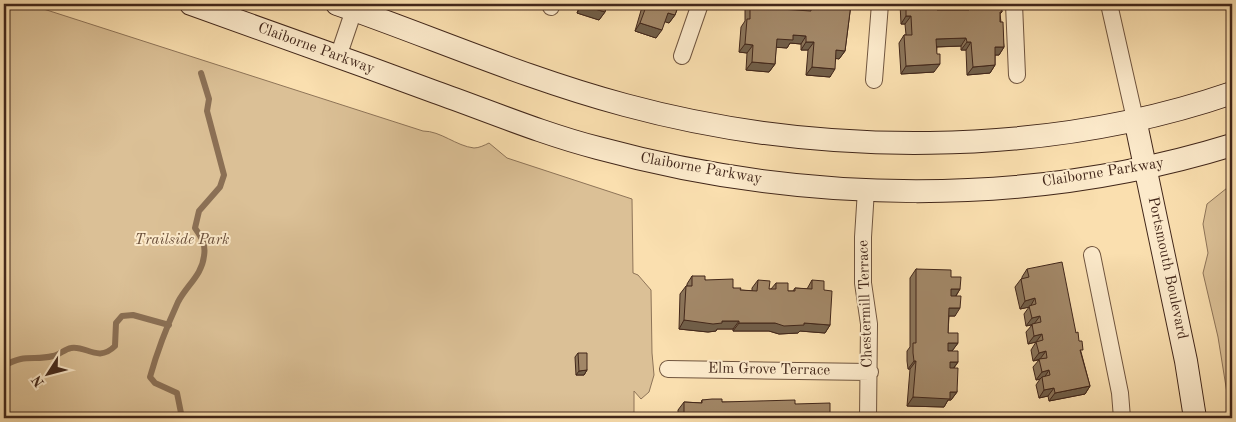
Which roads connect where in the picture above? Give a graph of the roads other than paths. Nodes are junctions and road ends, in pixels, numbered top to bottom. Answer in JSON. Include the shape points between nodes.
{"nodes":[{"id":1,"x":192,"y":4,"type":"edge"},
{"id":2,"x":700,"y":4,"type":"edge"},
{"id":3,"x":880,"y":4,"type":"edge"},
{"id":4,"x":1014,"y":4,"type":"edge"},
{"id":5,"x":1109,"y":4,"type":"edge"},
{"id":6,"x":349,"y":6,"type":"edge"},
{"id":7,"x":682,"y":56,"type":"dead end"},
{"id":8,"x":338,"y":57,"type":"junction"},
{"id":9,"x":1017,"y":75,"type":"dead end"},
{"id":10,"x":874,"y":80,"type":"dead end"},
{"id":11,"x":1232,"y":93,"type":"edge"},
{"id":12,"x":1134,"y":119,"type":"junction"},
{"id":13,"x":1232,"y":145,"type":"edge"},
{"id":14,"x":1146,"y":168,"type":"junction"},
{"id":15,"x":866,"y":190,"type":"junction"},
{"id":16,"x":1092,"y":255,"type":"dead end"},
{"id":17,"x":668,"y":369,"type":"dead end"},
{"id":18,"x":870,"y":372,"type":"junction"},
{"id":19,"x":868,"y":418,"type":"edge"},
{"id":20,"x":1122,"y":418,"type":"edge"},
{"id":21,"x":1195,"y":418,"type":"edge"}],
"edges":[{"from":1,"to":8,"type":"main road","name":"Claiborne Parkway"},
{"from":2,"to":7,"type":"street"},
{"from":3,"to":10,"type":"street"},
{"from":4,"to":9,"type":"street"},
{"from":5,"to":12,"type":"street"},
{"from":6,"to":8,"type":"street"},
{"from":6,"to":12,"type":"main road","via":[[553,82],[623,104],[719,126],[790,137],[899,143],[994,139],[1071,131]]},
{"from":8,"to":15,"type":"main road","name":"Claiborne Parkway","via":[[613,152],[736,178]]},
{"from":11,"to":12,"type":"main road"},
{"from":12,"to":14,"type":"main road","name":"Portsmouth Boulevard"},
{"from":13,"to":14,"type":"main road","name":"Claiborne Parkway"},
{"from":14,"to":15,"type":"main road","name":"Claiborne Parkway","via":[[1028,185]]},
{"from":14,"to":21,"type":"main road","name":"Portsmouth Boulevard"},
{"from":15,"to":18,"type":"street","name":"Chestermill Terrace","via":[[863,283],[869,324]]},
{"from":16,"to":20,"type":"street"},
{"from":17,"to":18,"type":"street","name":"Elm Grove Terrace"},
{"from":18,"to":19,"type":"street","name":"Chestermill Terrace"}]}
